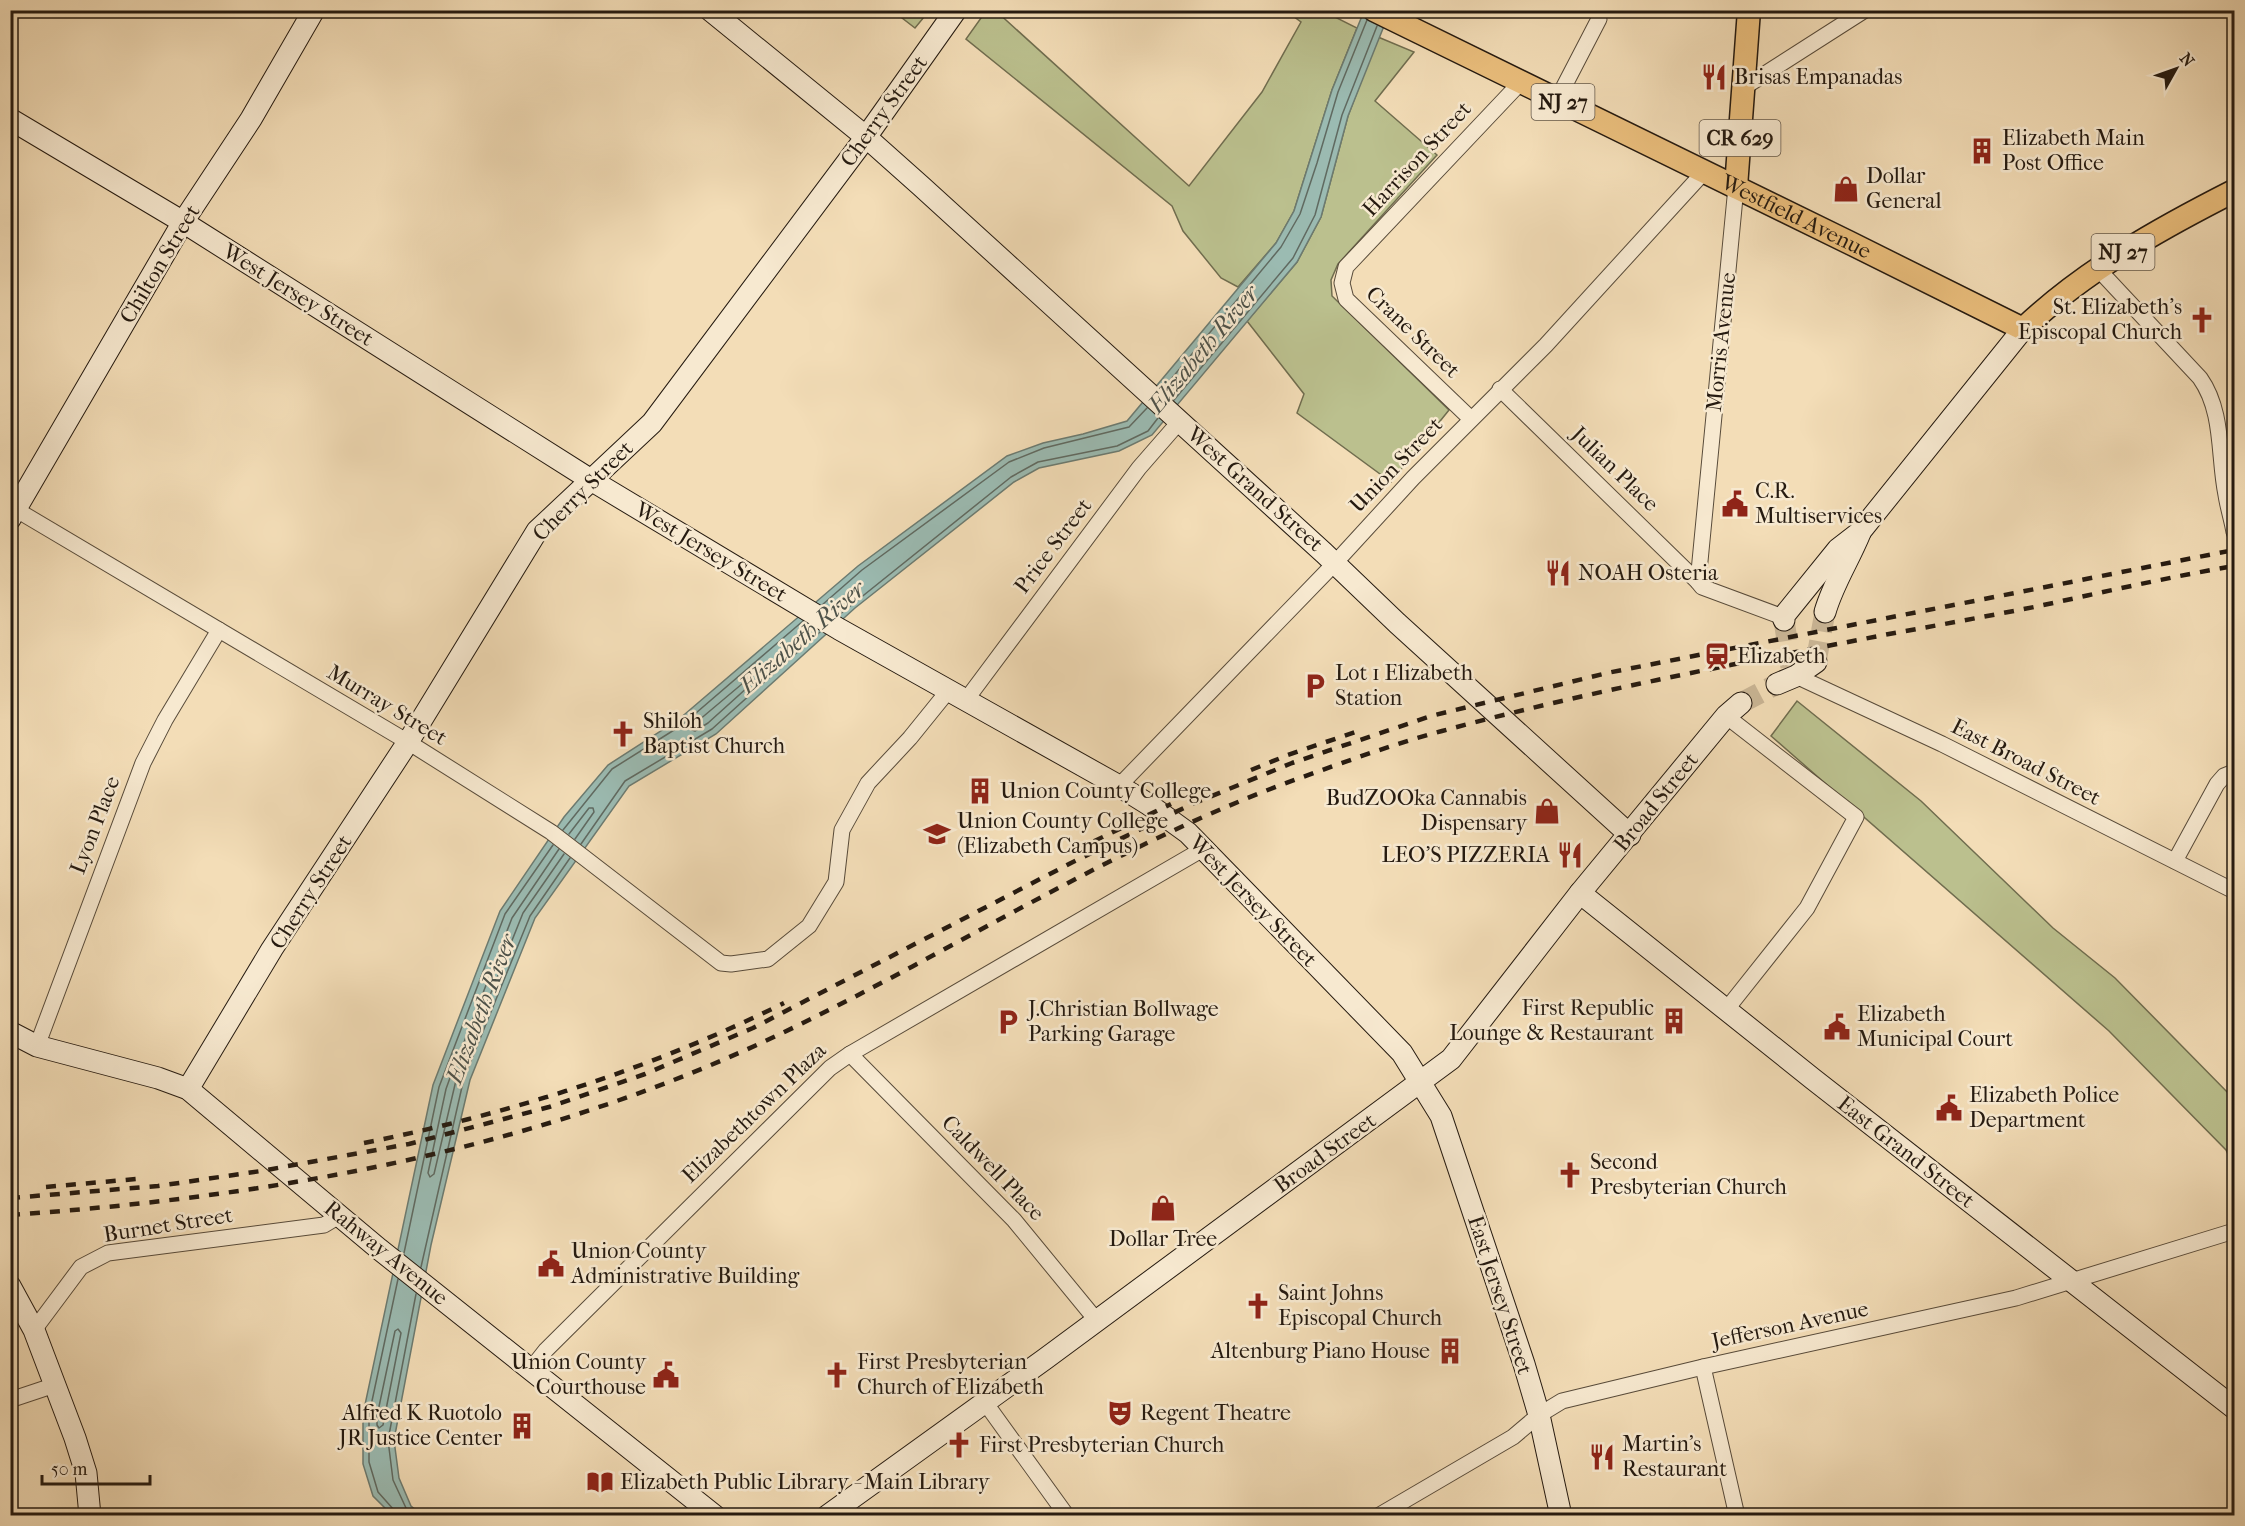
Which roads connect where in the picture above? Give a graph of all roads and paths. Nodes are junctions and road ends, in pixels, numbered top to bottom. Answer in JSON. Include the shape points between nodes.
{"nodes":[{"id":1,"x":314,"y":10,"type":"edge"},
{"id":2,"x":710,"y":10,"type":"edge"},
{"id":3,"x":956,"y":10,"type":"edge"},
{"id":4,"x":1749,"y":10,"type":"edge"},
{"id":5,"x":1866,"y":10,"type":"edge"},
{"id":6,"x":1381,"y":14,"type":"edge"},
{"id":7,"x":1599,"y":19,"type":"dead end"},
{"id":8,"x":1521,"y":82,"type":"junction"},
{"id":9,"x":1743,"y":88,"type":"junction"},
{"id":10,"x":1557,"y":100,"type":"junction"},
{"id":11,"x":10,"y":119,"type":"edge"},
{"id":12,"x":866,"y":137,"type":"junction"},
{"id":13,"x":1704,"y":172,"type":"junction"},
{"id":14,"x":1736,"y":188,"type":"junction"},
{"id":15,"x":2235,"y":191,"type":"edge"},
{"id":16,"x":183,"y":222,"type":"junction"},
{"id":17,"x":1346,"y":267,"type":"joint"},
{"id":18,"x":2098,"y":269,"type":"junction"},
{"id":19,"x":2023,"y":329,"type":"junction"},
{"id":20,"x":1500,"y":389,"type":"junction"},
{"id":21,"x":1175,"y":417,"type":"junction"},
{"id":22,"x":1472,"y":419,"type":"junction"},
{"id":23,"x":2227,"y":447,"type":"edge"},
{"id":24,"x":591,"y":480,"type":"junction"},
{"id":25,"x":12,"y":512,"type":"edge"},
{"id":26,"x":1860,"y":531,"type":"junction"},
{"id":27,"x":2235,"y":532,"type":"edge"},
{"id":28,"x":1335,"y":563,"type":"junction"},
{"id":29,"x":1698,"y":582,"type":"junction"},
{"id":30,"x":1825,"y":612,"type":"tunnel mouth"},
{"id":31,"x":1783,"y":618,"type":"joint"},
{"id":32,"x":219,"y":630,"type":"junction"},
{"id":33,"x":1816,"y":662,"type":"dead end"},
{"id":34,"x":1788,"y":676,"type":"joint"},
{"id":35,"x":957,"y":695,"type":"junction"},
{"id":36,"x":1733,"y":709,"type":"joint"},
{"id":37,"x":408,"y":742,"type":"junction"},
{"id":38,"x":2235,"y":772,"type":"edge"},
{"id":39,"x":1119,"y":786,"type":"junction"},
{"id":40,"x":1630,"y":835,"type":"junction"},
{"id":41,"x":1203,"y":849,"type":"junction"},
{"id":42,"x":2175,"y":861,"type":"junction"},
{"id":43,"x":2235,"y":891,"type":"edge"},
{"id":44,"x":1580,"y":893,"type":"junction"},
{"id":45,"x":726,"y":964,"type":"joint"},
{"id":46,"x":1726,"y":1010,"type":"junction"},
{"id":47,"x":10,"y":1032,"type":"edge"},
{"id":48,"x":26,"y":1046,"type":"edge"},
{"id":49,"x":850,"y":1054,"type":"junction"},
{"id":50,"x":1420,"y":1082,"type":"junction"},
{"id":51,"x":188,"y":1089,"type":"junction"},
{"id":52,"x":339,"y":1216,"type":"junction"},
{"id":53,"x":2235,"y":1231,"type":"edge"},
{"id":54,"x":2072,"y":1281,"type":"junction"},
{"id":55,"x":10,"y":1286,"type":"edge"},
{"id":56,"x":1097,"y":1321,"type":"junction"},
{"id":57,"x":34,"y":1330,"type":"junction"},
{"id":58,"x":1703,"y":1367,"type":"junction"},
{"id":59,"x":531,"y":1370,"type":"junction"},
{"id":60,"x":55,"y":1384,"type":"junction"},
{"id":61,"x":10,"y":1400,"type":"edge"},
{"id":62,"x":984,"y":1401,"type":"junction"},
{"id":63,"x":2235,"y":1408,"type":"edge"},
{"id":64,"x":1539,"y":1416,"type":"junction"},
{"id":65,"x":86,"y":1514,"type":"edge"},
{"id":66,"x":715,"y":1515,"type":"edge"},
{"id":67,"x":826,"y":1515,"type":"edge"},
{"id":68,"x":1067,"y":1515,"type":"edge"},
{"id":69,"x":1378,"y":1515,"type":"edge"},
{"id":70,"x":1561,"y":1515,"type":"edge"},
{"id":71,"x":1737,"y":1515,"type":"edge"}],
"edges":[{"from":1,"to":16,"type":"street","name":"Chilton Street","via":[[251,118]]},
{"from":2,"to":12,"type":"street","name":"West Grand Street"},
{"from":3,"to":12,"type":"street","name":"Cherry Street"},
{"from":4,"to":9,"type":"main road","name":"Morris Avenue","number":"CR 629"},
{"from":5,"to":9,"type":"street"},
{"from":6,"to":8,"type":"main road","name":"Westfield Avenue","number":"NJ 27"},
{"from":7,"to":10,"type":"street"},
{"from":8,"to":10,"type":"main road","name":"Westfield Avenue","number":"NJ 27"},
{"from":8,"to":17,"type":"street","name":"Harrison Street"},
{"from":9,"to":14,"type":"main road","name":"Morris Avenue","number":"CR 629"},
{"from":10,"to":13,"type":"main road","name":"Westfield Avenue","number":"NJ 27"},
{"from":11,"to":16,"type":"street","name":"West Jersey Street"},
{"from":12,"to":21,"type":"street","name":"West Grand Street"},
{"from":12,"to":24,"type":"street","name":"Cherry Street","via":[[652,423]]},
{"from":13,"to":14,"type":"main road","name":"Westfield Avenue","number":"NJ 27"},
{"from":13,"to":20,"type":"street","name":"Union Street","via":[[1546,345]]},
{"from":14,"to":19,"type":"main road","name":"Westfield Avenue","number":"NJ 27"},
{"from":14,"to":29,"type":"street","name":"Morris Avenue"},
{"from":15,"to":18,"type":"main road","number":"NJ 27","via":[[2141,241]]},
{"from":16,"to":24,"type":"street","name":"West Jersey Street"},
{"from":16,"to":25,"type":"street","name":"Chilton Street"},
{"from":17,"to":22,"type":"street","name":"Crane Street","via":[[1342,283],[1346,299]]},
{"from":18,"to":19,"type":"main road","number":"NJ 27"},
{"from":18,"to":23,"type":"street","via":[[2200,378],[2209,392]]},
{"from":19,"to":26,"type":"street"},
{"from":20,"to":22,"type":"street","name":"Union Street"},
{"from":20,"to":29,"type":"street","name":"Julian Place"},
{"from":21,"to":28,"type":"street","name":"West Grand Street"},
{"from":21,"to":35,"type":"street","name":"Price Street","via":[[1139,468]]},
{"from":22,"to":28,"type":"street","name":"Union Street"},
{"from":23,"to":27,"type":"street","via":[[2226,495]]},
{"from":24,"to":35,"type":"street","name":"West Jersey Street"},
{"from":24,"to":37,"type":"street","name":"Cherry Street","via":[[537,531]]},
{"from":25,"to":32,"type":"street","name":"Murray Street"},
{"from":26,"to":30,"type":"street"},
{"from":26,"to":31,"type":"street","via":[[1838,549]]},
{"from":28,"to":39,"type":"street","name":"Union Street"},
{"from":28,"to":40,"type":"street","name":"West Grand Street"},
{"from":29,"to":31,"type":"street"},
{"from":32,"to":37,"type":"street","name":"Murray Street"},
{"from":32,"to":48,"type":"street","name":"Lyon Place","via":[[143,763]]},
{"from":33,"to":34,"type":"street"},
{"from":34,"to":42,"type":"street","name":"East Broad Street","via":[[1942,744]]},
{"from":35,"to":39,"type":"street","name":"West Jersey Street"},
{"from":35,"to":45,"type":"street","name":"Price Street","via":[[868,783],[842,830],[836,882],[809,926],[768,959]]},
{"from":36,"to":40,"type":"street","name":"Broad Street"},
{"from":36,"to":46,"type":"street","via":[[1856,817],[1807,908]]},
{"from":37,"to":45,"type":"street","name":"Murray Street","via":[[551,832]]},
{"from":37,"to":51,"type":"street","name":"Cherry Street","via":[[272,949]]},
{"from":38,"to":42,"type":"street","via":[[2217,784]]},
{"from":39,"to":41,"type":"street","name":"West Jersey Street","via":[[1188,833]]},
{"from":40,"to":44,"type":"street","name":"Broad Street"},
{"from":41,"to":49,"type":"street","name":"Elizabethtown Plaza"},
{"from":41,"to":50,"type":"street","name":"West Jersey Street","via":[[1402,1053]]},
{"from":42,"to":43,"type":"street","name":"East Broad Street"},
{"from":44,"to":46,"type":"street","name":"East Grand Street"},
{"from":44,"to":50,"type":"street","name":"Broad Street","via":[[1451,1059]]},
{"from":46,"to":54,"type":"street","name":"East Grand Street"},
{"from":47,"to":48,"type":"street","name":"Rahway Avenue"},
{"from":48,"to":51,"type":"street","name":"Rahway Avenue"},
{"from":49,"to":56,"type":"street","name":"Caldwell Place","via":[[1014,1220]]},
{"from":49,"to":59,"type":"street","name":"Elizabethtown Plaza","via":[[830,1068],[726,1171],[546,1350]]},
{"from":50,"to":56,"type":"street","name":"Broad Street"},
{"from":50,"to":64,"type":"street","name":"East Jersey Street","via":[[1441,1116]]},
{"from":51,"to":52,"type":"street","name":"Rahway Avenue"},
{"from":52,"to":57,"type":"street","name":"Burnet Street","via":[[324,1225],[108,1254],[81,1268]]},
{"from":52,"to":59,"type":"street","name":"Rahway Avenue"},
{"from":53,"to":54,"type":"street","name":"Jefferson Avenue"},
{"from":54,"to":58,"type":"street","name":"Jefferson Avenue","via":[[1990,1305]]},
{"from":54,"to":63,"type":"street","name":"East Grand Street"},
{"from":55,"to":57,"type":"street"},
{"from":56,"to":62,"type":"street","name":"Broad Street"},
{"from":57,"to":60,"type":"street"},
{"from":58,"to":64,"type":"street","name":"Jefferson Avenue","via":[[1578,1396]]},
{"from":58,"to":71,"type":"street"},
{"from":59,"to":66,"type":"street","name":"Rahway Avenue"},
{"from":60,"to":61,"type":"street"},
{"from":60,"to":65,"type":"street","via":[[86,1473]]},
{"from":62,"to":67,"type":"street","name":"Broad Street"},
{"from":62,"to":68,"type":"street"},
{"from":64,"to":69,"type":"street","name":"Jefferson Avenue","via":[[1513,1437]]},
{"from":64,"to":70,"type":"street","name":"East Jersey Street"}]}
